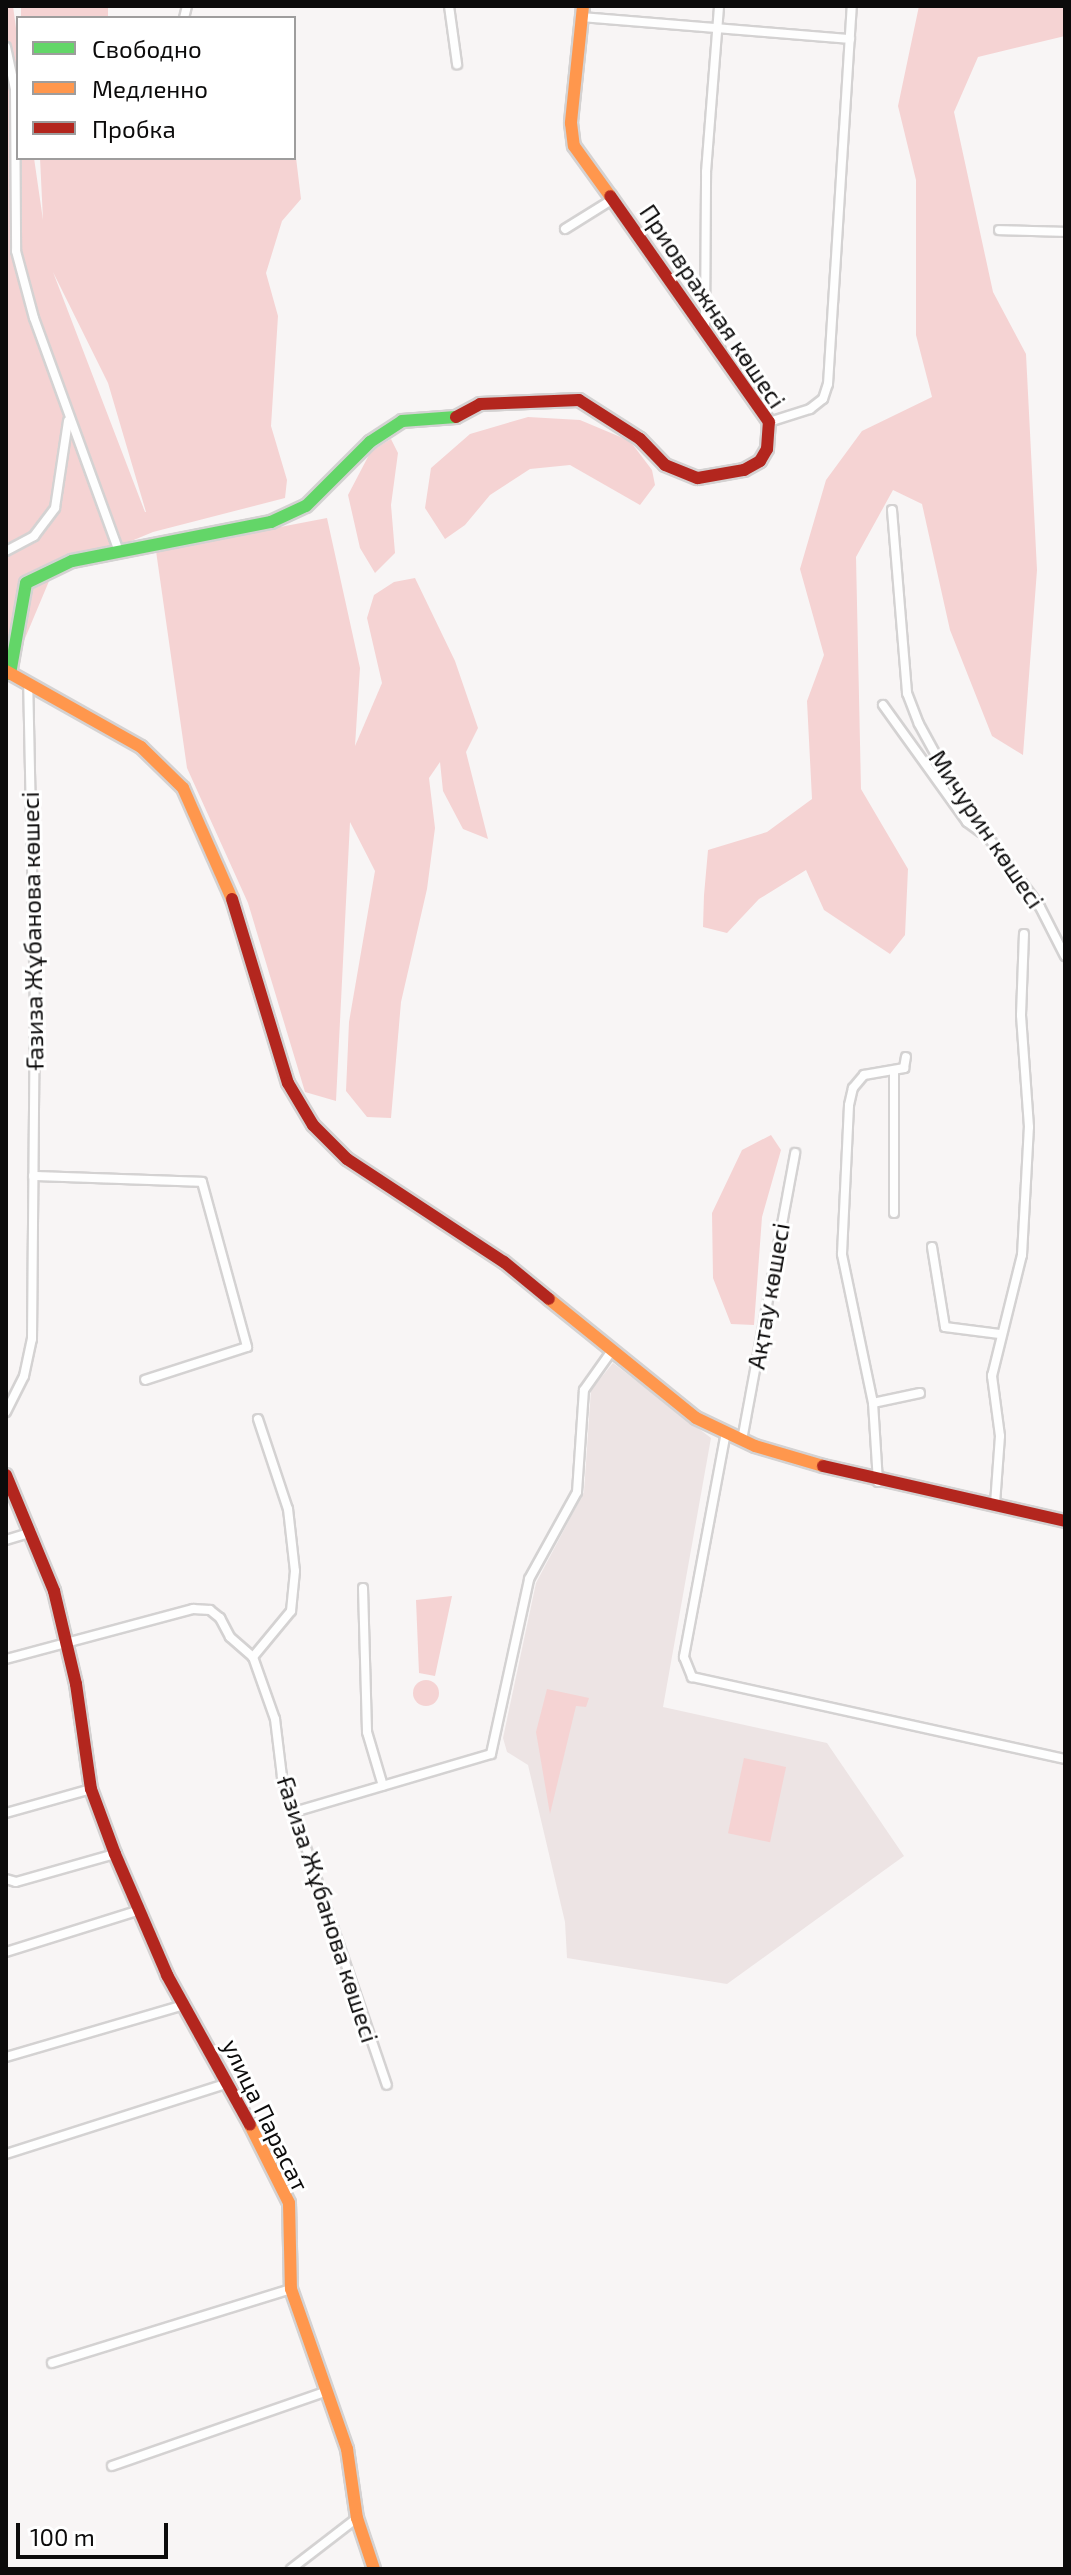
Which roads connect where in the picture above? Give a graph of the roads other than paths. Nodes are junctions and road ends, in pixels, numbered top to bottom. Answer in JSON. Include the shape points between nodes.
{"nodes":[{"id":1,"x":449,"y":6,"type":"edge"},
{"id":2,"x":719,"y":6,"type":"edge"},
{"id":3,"x":852,"y":6,"type":"edge"},
{"id":4,"x":582,"y":11,"type":"edge"},
{"id":5,"x":717,"y":30,"type":"junction"},
{"id":6,"x":850,"y":39,"type":"junction"},
{"id":7,"x":6,"y":47,"type":"edge"},
{"id":8,"x":457,"y":64,"type":"dead end"},
{"id":9,"x":613,"y":199,"type":"junction"},
{"id":10,"x":565,"y":229,"type":"dead end"},
{"id":11,"x":999,"y":230,"type":"dead end"},
{"id":12,"x":1065,"y":232,"type":"edge"},
{"id":13,"x":705,"y":328,"type":"junction"},
{"id":14,"x":69,"y":416,"type":"junction"},
{"id":15,"x":769,"y":422,"type":"junction"},
{"id":16,"x":892,"y":510,"type":"dead end"},
{"id":17,"x":6,"y":551,"type":"edge"},
{"id":18,"x":119,"y":551,"type":"junction"},
{"id":19,"x":8,"y":672,"type":"edge"},
{"id":20,"x":28,"y":685,"type":"junction"},
{"id":21,"x":883,"y":705,"type":"dead end"},
{"id":22,"x":988,"y":837,"type":"junction"},
{"id":23,"x":1024,"y":934,"type":"dead end"},
{"id":24,"x":1065,"y":956,"type":"edge"},
{"id":25,"x":906,"y":1057,"type":"dead end"},
{"id":26,"x":894,"y":1072,"type":"junction"},
{"id":27,"x":795,"y":1153,"type":"dead end"},
{"id":28,"x":33,"y":1176,"type":"junction"},
{"id":29,"x":894,"y":1213,"type":"dead end"},
{"id":30,"x":932,"y":1247,"type":"dead end"},
{"id":31,"x":1000,"y":1334,"type":"junction"},
{"id":32,"x":613,"y":1349,"type":"junction"},
{"id":33,"x":145,"y":1380,"type":"dead end"},
{"id":34,"x":920,"y":1393,"type":"dead end"},
{"id":35,"x":873,"y":1403,"type":"junction"},
{"id":36,"x":6,"y":1412,"type":"edge"},
{"id":37,"x":258,"y":1419,"type":"dead end"},
{"id":38,"x":726,"y":1432,"type":"junction"},
{"id":39,"x":742,"y":1440,"type":"junction"},
{"id":40,"x":6,"y":1475,"type":"edge"},
{"id":41,"x":878,"y":1482,"type":"junction"},
{"id":42,"x":995,"y":1504,"type":"junction"},
{"id":43,"x":1065,"y":1521,"type":"edge"},
{"id":44,"x":32,"y":1532,"type":"junction"},
{"id":45,"x":6,"y":1540,"type":"edge"},
{"id":46,"x":363,"y":1588,"type":"dead end"},
{"id":47,"x":66,"y":1640,"type":"junction"},
{"id":48,"x":253,"y":1657,"type":"junction"},
{"id":49,"x":6,"y":1659,"type":"edge"},
{"id":50,"x":1065,"y":1759,"type":"edge"},
{"id":51,"x":383,"y":1786,"type":"junction"},
{"id":52,"x":91,"y":1789,"type":"junction"},
{"id":53,"x":294,"y":1812,"type":"junction"},
{"id":54,"x":6,"y":1813,"type":"edge"},
{"id":55,"x":115,"y":1854,"type":"junction"},
{"id":56,"x":6,"y":1879,"type":"edge"},
{"id":57,"x":140,"y":1910,"type":"junction"},
{"id":58,"x":6,"y":1952,"type":"edge"},
{"id":59,"x":184,"y":2005,"type":"junction"},
{"id":60,"x":6,"y":2057,"type":"edge"},
{"id":61,"x":229,"y":2083,"type":"junction"},
{"id":62,"x":387,"y":2085,"type":"dead end"},
{"id":63,"x":6,"y":2154,"type":"edge"},
{"id":64,"x":291,"y":2289,"type":"junction"},
{"id":65,"x":52,"y":2363,"type":"dead end"},
{"id":66,"x":324,"y":2392,"type":"junction"},
{"id":67,"x":112,"y":2466,"type":"dead end"},
{"id":68,"x":357,"y":2518,"type":"junction"},
{"id":69,"x":291,"y":2569,"type":"edge"},
{"id":70,"x":374,"y":2569,"type":"edge"}],
"edges":[{"from":1,"to":8,"type":"street"},
{"from":2,"to":5,"type":"street"},
{"from":3,"to":6,"type":"street"},
{"from":4,"to":5,"type":"street"},
{"from":4,"to":9,"type":"street","name":"Приовражная көшесі","via":[[571,123],[574,146]]},
{"from":5,"to":6,"type":"street"},
{"from":5,"to":13,"type":"street","via":[[706,172]]},
{"from":6,"to":15,"type":"street","via":[[828,384],[823,399],[810,409]]},
{"from":7,"to":14,"type":"street","via":[[15,89],[16,251]]},
{"from":9,"to":10,"type":"street"},
{"from":9,"to":13,"type":"street","name":"Приовражная көшесі"},
{"from":11,"to":12,"type":"street"},
{"from":13,"to":15,"type":"street","name":"Приовражная көшесі"},
{"from":14,"to":17,"type":"street","via":[[55,508],[34,536]]},
{"from":14,"to":18,"type":"street"},
{"from":15,"to":18,"type":"street","name":"Приовражная көшесі","via":[[767,449],[760,461],[744,470],[698,478],[665,465],[640,439],[579,400],[480,404],[448,421],[402,421],[370,442],[306,506],[271,522]]},
{"from":16,"to":22,"type":"street","name":"Мичурин көшесі","via":[[907,693],[953,786]]},
{"from":18,"to":19,"type":"street","name":"Приовражная көшесі","via":[[72,561],[26,583]]},
{"from":19,"to":20,"type":"street"},
{"from":20,"to":28,"type":"street","name":"Ғазиза Жұбанова көшесі"},
{"from":20,"to":32,"type":"street","via":[[141,747],[183,788],[224,874],[283,1071],[313,1125],[347,1159],[504,1262]]},
{"from":21,"to":22,"type":"street","via":[[967,822]]},
{"from":22,"to":24,"type":"street","name":"Мичурин көшесі","via":[[1014,866]]},
{"from":23,"to":31,"type":"street","via":[[1021,1015],[1029,1127],[1022,1255]]},
{"from":25,"to":26,"type":"street","via":[[904,1068]]},
{"from":26,"to":29,"type":"street"},
{"from":26,"to":35,"type":"street","via":[[864,1075],[853,1088],[849,1105],[842,1254]]},
{"from":27,"to":39,"type":"street","name":"Ақтау көшесі"},
{"from":28,"to":33,"type":"street","via":[[196,1180],[204,1189],[247,1347]]},
{"from":28,"to":36,"type":"street","name":"Ғазиза Жұбанова көшесі","via":[[32,1339],[24,1376]]},
{"from":30,"to":31,"type":"street","via":[[945,1327]]},
{"from":31,"to":42,"type":"street","via":[[992,1376],[1000,1436]]},
{"from":32,"to":38,"type":"street","via":[[696,1418]]},
{"from":32,"to":51,"type":"street","via":[[586,1383],[578,1486],[529,1579],[491,1754]]},
{"from":34,"to":35,"type":"street"},
{"from":35,"to":41,"type":"street"},
{"from":37,"to":48,"type":"street","via":[[288,1509],[295,1571],[291,1611]]},
{"from":38,"to":39,"type":"street"},
{"from":38,"to":50,"type":"street","via":[[684,1657],[692,1677]]},
{"from":39,"to":41,"type":"street"},
{"from":40,"to":44,"type":"street","name":"улица Парасат"},
{"from":41,"to":42,"type":"street"},
{"from":42,"to":43,"type":"street"},
{"from":44,"to":45,"type":"street"},
{"from":44,"to":47,"type":"street","name":"улица Парасат"},
{"from":46,"to":51,"type":"street","via":[[367,1732]]},
{"from":47,"to":48,"type":"street","via":[[193,1609],[210,1610]]},
{"from":47,"to":49,"type":"street"},
{"from":47,"to":52,"type":"street","name":"улица Парасат"},
{"from":48,"to":53,"type":"street","name":"Ғазиза Жұбанова көшесі","via":[[275,1719],[282,1777]]},
{"from":51,"to":53,"type":"street"},
{"from":52,"to":54,"type":"street"},
{"from":52,"to":55,"type":"street","name":"улица Парасат"},
{"from":53,"to":62,"type":"street","name":"Ғазиза Жұбанова көшесі"},
{"from":55,"to":56,"type":"street","via":[[16,1882]]},
{"from":55,"to":57,"type":"street","name":"улица Парасат"},
{"from":57,"to":58,"type":"street"},
{"from":57,"to":59,"type":"street","name":"улица Парасат"},
{"from":59,"to":60,"type":"street"},
{"from":59,"to":61,"type":"street","name":"улица Парасат"},
{"from":61,"to":63,"type":"street"},
{"from":61,"to":64,"type":"street","name":"улица Парасат","via":[[289,2203]]},
{"from":64,"to":65,"type":"street"},
{"from":64,"to":66,"type":"street","name":"улица Парасат"},
{"from":66,"to":67,"type":"street"},
{"from":66,"to":68,"type":"street","name":"улица Парасат","via":[[347,2449]]},
{"from":68,"to":69,"type":"street"},
{"from":68,"to":70,"type":"street","name":"улица Парасат"}]}
